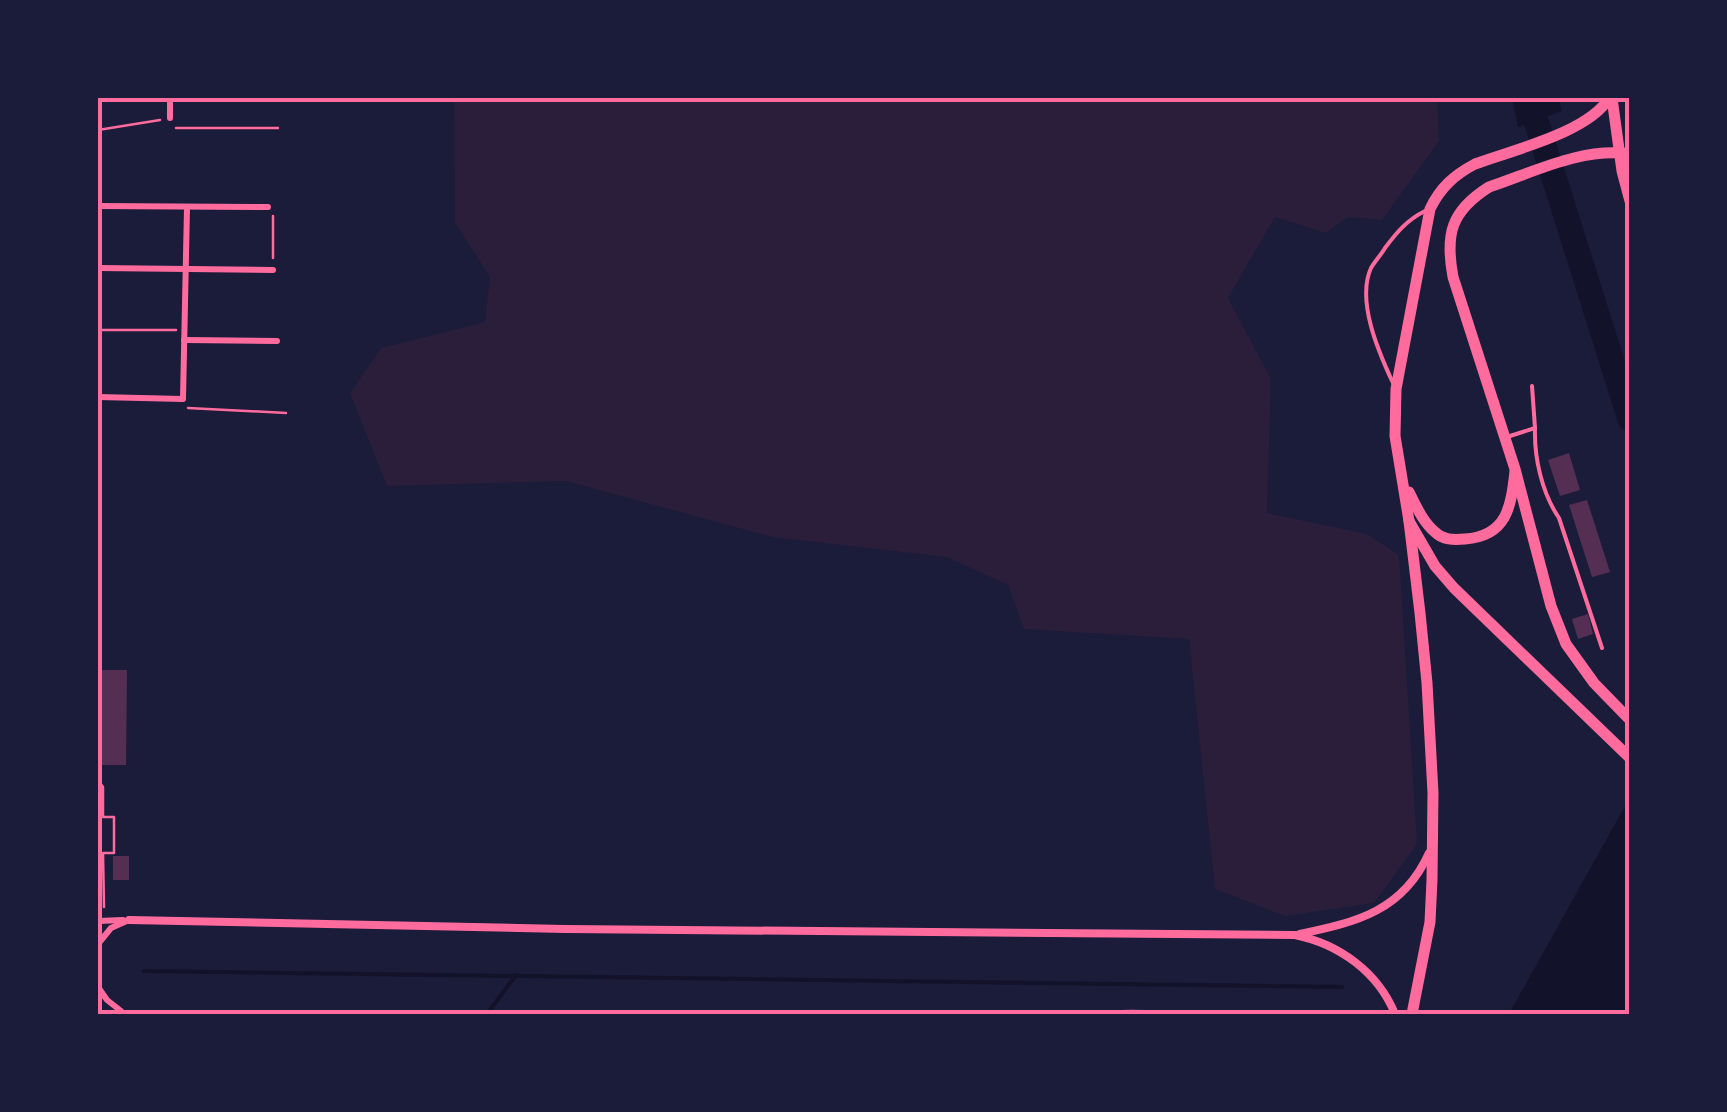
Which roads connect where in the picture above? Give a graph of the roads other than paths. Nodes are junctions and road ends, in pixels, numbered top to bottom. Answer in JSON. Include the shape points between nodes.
{"nodes":[{"id":1,"x":170,"y":98,"type":"edge"},
{"id":2,"x":1610,"y":98,"type":"edge"},
{"id":3,"x":170,"y":118,"type":"road end"},
{"id":4,"x":1630,"y":154,"type":"edge"},
{"id":5,"x":1630,"y":202,"type":"edge"},
{"id":6,"x":98,"y":206,"type":"edge"},
{"id":7,"x":268,"y":207,"type":"road end"},
{"id":8,"x":187,"y":208,"type":"junction"},
{"id":9,"x":1430,"y":208,"type":"junction"},
{"id":10,"x":98,"y":268,"type":"edge"},
{"id":11,"x":186,"y":268,"type":"junction"},
{"id":12,"x":273,"y":270,"type":"road end"},
{"id":13,"x":184,"y":340,"type":"junction"},
{"id":14,"x":277,"y":341,"type":"dead end"},
{"id":15,"x":1532,"y":386,"type":"dead end"},
{"id":16,"x":1396,"y":389,"type":"junction"},
{"id":17,"x":98,"y":397,"type":"edge"},
{"id":18,"x":1535,"y":428,"type":"junction"},
{"id":19,"x":1505,"y":438,"type":"junction"},
{"id":20,"x":1515,"y":469,"type":"junction"},
{"id":21,"x":1402,"y":479,"type":"junction"},
{"id":22,"x":1409,"y":521,"type":"junction"},
{"id":23,"x":1602,"y":648,"type":"dead end"},
{"id":24,"x":1630,"y":720,"type":"edge"},
{"id":25,"x":1630,"y":758,"type":"edge"},
{"id":26,"x":1433,"y":844,"type":"junction"},
{"id":27,"x":98,"y":920,"type":"edge"},
{"id":28,"x":129,"y":920,"type":"junction"},
{"id":29,"x":1295,"y":935,"type":"junction"},
{"id":30,"x":98,"y":944,"type":"edge"},
{"id":31,"x":98,"y":987,"type":"edge"},
{"id":32,"x":98,"y":1013,"type":"edge"},
{"id":33,"x":123,"y":1013,"type":"edge"},
{"id":34,"x":259,"y":1014,"type":"edge"},
{"id":35,"x":1394,"y":1014,"type":"edge"},
{"id":36,"x":1412,"y":1014,"type":"edge"}],
"edges":[{"from":1,"to":3,"type":"street"},
{"from":2,"to":5,"type":"highway"},
{"from":2,"to":9,"type":"highway","via":[[1586,122],[1474,164],[1448,182]]},
{"from":4,"to":19,"type":"highway","via":[[1593,153],[1489,187],[1458,214],[1450,248],[1454,277]]},
{"from":6,"to":8,"type":"street"},
{"from":7,"to":8,"type":"street"},
{"from":8,"to":11,"type":"street"},
{"from":9,"to":16,"type":"highway"},
{"from":9,"to":16,"type":"lane","via":[[1410,218],[1370,270],[1371,324]]},
{"from":10,"to":11,"type":"street"},
{"from":11,"to":12,"type":"street"},
{"from":11,"to":13,"type":"street"},
{"from":13,"to":14,"type":"street"},
{"from":13,"to":17,"type":"street","via":[[183,398]]},
{"from":15,"to":18,"type":"lane"},
{"from":16,"to":21,"type":"highway"},
{"from":18,"to":19,"type":"lane"},
{"from":18,"to":23,"type":"lane","via":[[1539,469]]},
{"from":19,"to":20,"type":"highway"},
{"from":20,"to":21,"type":"highway","via":[[1512,499],[1499,526],[1472,539],[1444,539],[1434,532]]},
{"from":20,"to":24,"type":"highway","via":[[1566,644]]},
{"from":21,"to":22,"type":"highway"},
{"from":22,"to":25,"type":"highway","via":[[1454,588]]},
{"from":22,"to":26,"type":"highway","via":[[1427,684]]},
{"from":26,"to":29,"type":"street","via":[[1390,904]]},
{"from":26,"to":36,"type":"highway","via":[[1430,922]]},
{"from":27,"to":28,"type":"street"},
{"from":28,"to":29,"type":"street"},
{"from":28,"to":30,"type":"street"},
{"from":29,"to":35,"type":"street","via":[[1351,958]]},
{"from":31,"to":33,"type":"street"},
{"from":32,"to":33,"type":"street"},
{"from":33,"to":34,"type":"street"}]}
